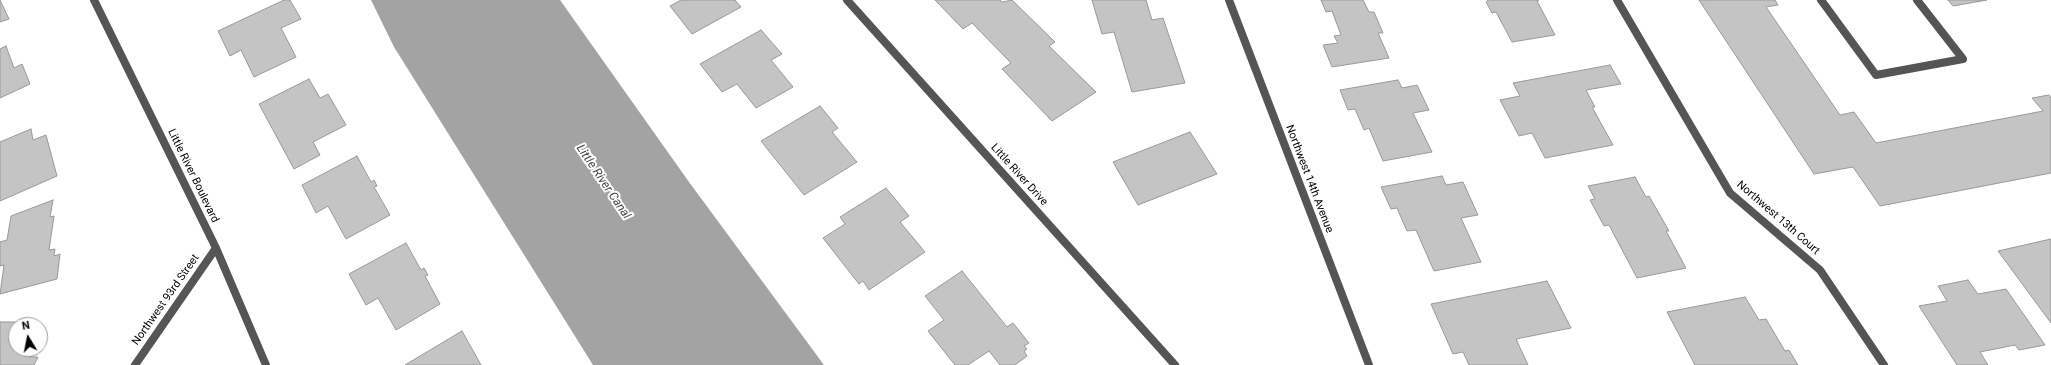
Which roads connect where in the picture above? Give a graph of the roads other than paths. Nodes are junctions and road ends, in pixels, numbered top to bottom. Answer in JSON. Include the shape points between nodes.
{"nodes":[{"id":1,"x":94,"y":0,"type":"edge"},
{"id":2,"x":847,"y":0,"type":"edge"},
{"id":3,"x":1229,"y":0,"type":"edge"},
{"id":4,"x":1617,"y":0,"type":"edge"},
{"id":5,"x":1821,"y":0,"type":"edge"},
{"id":6,"x":1917,"y":0,"type":"edge"},
{"id":7,"x":216,"y":248,"type":"junction"},
{"id":8,"x":135,"y":365,"type":"edge"},
{"id":9,"x":266,"y":365,"type":"edge"},
{"id":10,"x":1175,"y":365,"type":"edge"},
{"id":11,"x":1369,"y":365,"type":"edge"},
{"id":12,"x":1884,"y":365,"type":"edge"}],
"edges":[{"from":1,"to":7,"type":"street","name":"Little River Boulevard"},
{"from":2,"to":10,"type":"street","name":"Little River Drive"},
{"from":3,"to":11,"type":"street","name":"Northwest 14th Avenue"},
{"from":4,"to":12,"type":"street","name":"Northwest 13th Court","via":[[1730,193],[1820,270]]},
{"from":5,"to":6,"type":"street","via":[[1876,75],[1963,59]]},
{"from":7,"to":8,"type":"street","name":"Northwest 93rd Street"},
{"from":7,"to":9,"type":"street","name":"Little River Boulevard"}]}
